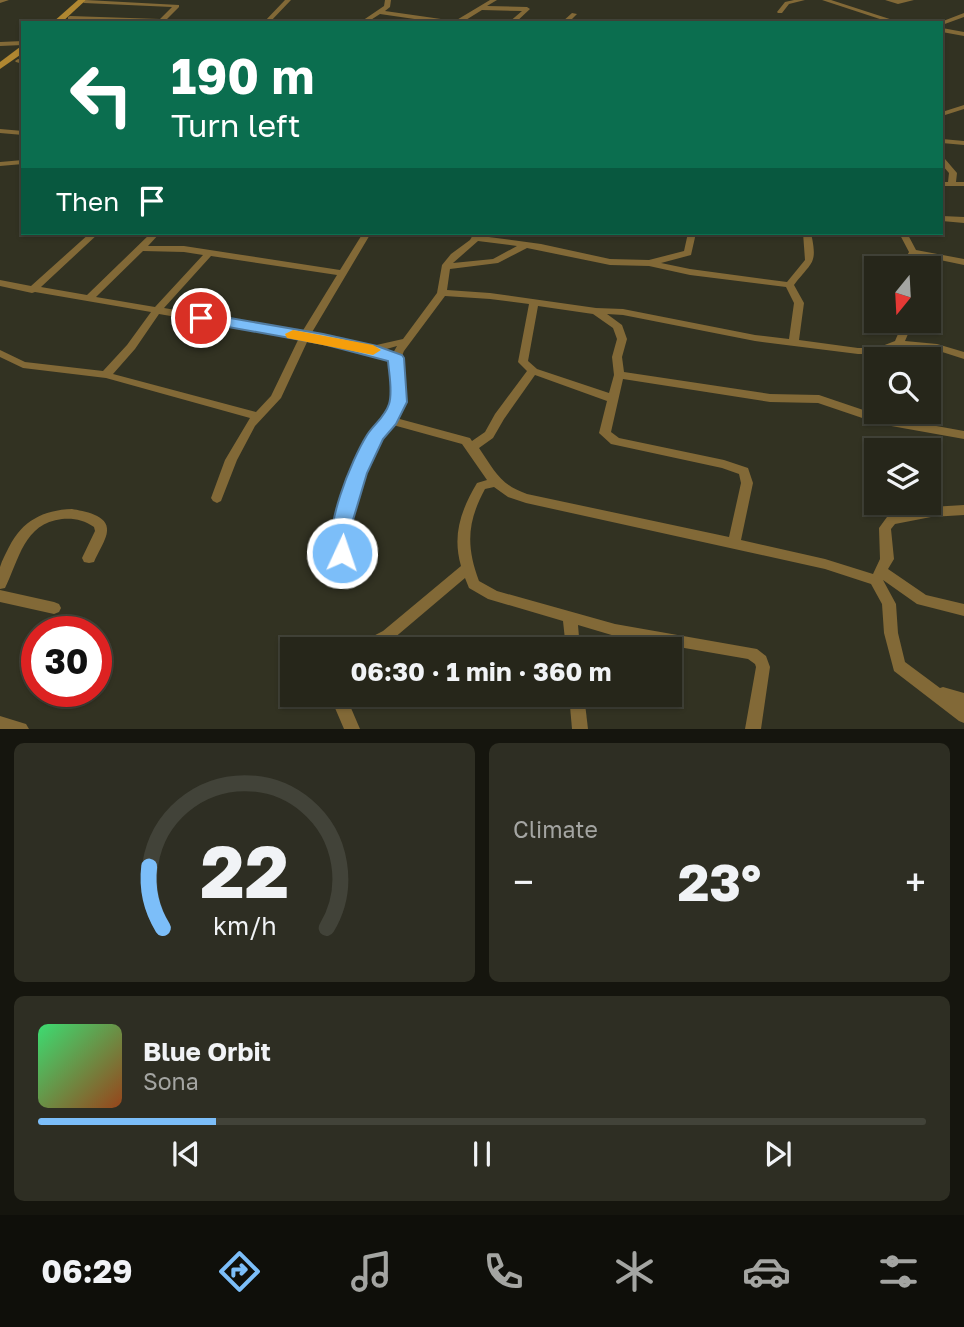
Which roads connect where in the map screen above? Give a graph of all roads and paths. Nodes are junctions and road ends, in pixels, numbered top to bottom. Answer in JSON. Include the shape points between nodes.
{"nodes":[{"id":1,"x":6,"y":0,"type":"edge"},
{"id":2,"x":288,"y":0,"type":"edge"},
{"id":3,"x":388,"y":0,"type":"edge"},
{"id":4,"x":494,"y":0,"type":"edge"},
{"id":5,"x":802,"y":0,"type":"edge"},
{"id":6,"x":825,"y":0,"type":"edge"},
{"id":7,"x":888,"y":0,"type":"edge"},
{"id":8,"x":911,"y":0,"type":"edge"},
{"id":9,"x":0,"y":1,"type":"edge"},
{"id":10,"x":85,"y":1,"type":"edge"},
{"id":11,"x":481,"y":8,"type":"junction"},
{"id":12,"x":380,"y":12,"type":"junction"},
{"id":13,"x":780,"y":12,"type":"dead end"},
{"id":14,"x":574,"y":14,"type":"dead end"},
{"id":15,"x":964,"y":15,"type":"edge"},
{"id":16,"x":67,"y":20,"type":"edge"},
{"id":17,"x":162,"y":20,"type":"junction"},
{"id":18,"x":59,"y":21,"type":"edge"},
{"id":19,"x":114,"y":21,"type":"edge"},
{"id":20,"x":177,"y":21,"type":"edge"},
{"id":21,"x":268,"y":21,"type":"edge"},
{"id":22,"x":365,"y":21,"type":"edge"},
{"id":23,"x":442,"y":21,"type":"edge"},
{"id":24,"x":459,"y":21,"type":"edge"},
{"id":25,"x":513,"y":21,"type":"edge"},
{"id":26,"x":566,"y":21,"type":"edge"},
{"id":27,"x":883,"y":21,"type":"edge"},
{"id":28,"x":943,"y":22,"type":"edge"},
{"id":29,"x":943,"y":30,"type":"edge"},
{"id":30,"x":964,"y":34,"type":"edge"},
{"id":31,"x":21,"y":43,"type":"edge"},
{"id":32,"x":0,"y":44,"type":"edge"},
{"id":33,"x":21,"y":50,"type":"edge"},
{"id":34,"x":21,"y":60,"type":"edge"},
{"id":35,"x":0,"y":66,"type":"edge"},
{"id":36,"x":0,"y":73,"type":"edge"},
{"id":37,"x":964,"y":107,"type":"edge"},
{"id":38,"x":943,"y":114,"type":"edge"},
{"id":39,"x":0,"y":131,"type":"edge"},
{"id":40,"x":21,"y":133,"type":"edge"},
{"id":41,"x":943,"y":141,"type":"edge"},
{"id":42,"x":964,"y":143,"type":"edge"},
{"id":43,"x":21,"y":162,"type":"edge"},
{"id":44,"x":943,"y":162,"type":"edge"},
{"id":45,"x":0,"y":164,"type":"edge"},
{"id":46,"x":952,"y":183,"type":"junction"},
{"id":47,"x":943,"y":184,"type":"edge"},
{"id":48,"x":964,"y":184,"type":"edge"},
{"id":49,"x":943,"y":219,"type":"edge"},
{"id":50,"x":964,"y":220,"type":"edge"},
{"id":51,"x":93,"y":235,"type":"edge"},
{"id":52,"x":154,"y":235,"type":"edge"},
{"id":53,"x":367,"y":235,"type":"edge"},
{"id":54,"x":478,"y":235,"type":"edge"},
{"id":55,"x":692,"y":235,"type":"edge"},
{"id":56,"x":807,"y":235,"type":"edge"},
{"id":57,"x":904,"y":235,"type":"edge"},
{"id":58,"x":527,"y":245,"type":"junction"},
{"id":59,"x":140,"y":248,"type":"junction"},
{"id":60,"x":913,"y":252,"type":"junction"},
{"id":61,"x":209,"y":253,"type":"junction"},
{"id":62,"x":911,"y":256,"type":"edge"},
{"id":63,"x":649,"y":262,"type":"junction"},
{"id":64,"x":964,"y":262,"type":"edge"},
{"id":65,"x":446,"y":267,"type":"junction"},
{"id":66,"x":343,"y":273,"type":"junction"},
{"id":67,"x":0,"y":283,"type":"edge"},
{"id":68,"x":789,"y":285,"type":"junction"},
{"id":69,"x":32,"y":290,"type":"junction"},
{"id":70,"x":442,"y":293,"type":"junction"},
{"id":71,"x":88,"y":299,"type":"junction"},
{"id":72,"x":534,"y":302,"type":"junction"},
{"id":73,"x":157,"y":310,"type":"junction"},
{"id":74,"x":596,"y":311,"type":"junction"},
{"id":75,"x":903,"y":333,"type":"edge"},
{"id":76,"x":305,"y":337,"type":"junction"},
{"id":77,"x":406,"y":341,"type":"junction"},
{"id":78,"x":794,"y":342,"type":"junction"},
{"id":79,"x":899,"y":342,"type":"junction"},
{"id":80,"x":372,"y":349,"type":"junction"},
{"id":81,"x":0,"y":353,"type":"edge"},
{"id":82,"x":964,"y":356,"type":"edge"},
{"id":83,"x":396,"y":358,"type":"junction"},
{"id":84,"x":533,"y":371,"type":"junction"},
{"id":85,"x":106,"y":375,"type":"junction"},
{"id":86,"x":619,"y":375,"type":"junction"},
{"id":87,"x":614,"y":399,"type":"junction"},
{"id":88,"x":258,"y":416,"type":"junction"},
{"id":89,"x":390,"y":420,"type":"junction"},
{"id":90,"x":964,"y":435,"type":"edge"},
{"id":91,"x":472,"y":447,"type":"junction"},
{"id":92,"x":494,"y":482,"type":"junction"},
{"id":93,"x":217,"y":498,"type":"dead end"},
{"id":94,"x":964,"y":510,"type":"edge"},
{"id":95,"x":734,"y":543,"type":"junction"},
{"id":96,"x":89,"y":558,"type":"dead end"},
{"id":97,"x":343,"y":567,"type":"dead end"},
{"id":98,"x":468,"y":568,"type":"junction"},
{"id":99,"x":879,"y":575,"type":"junction"},
{"id":100,"x":0,"y":584,"type":"edge"},
{"id":101,"x":0,"y":597,"type":"edge"},
{"id":102,"x":54,"y":608,"type":"dead end"},
{"id":103,"x":964,"y":610,"type":"edge"},
{"id":104,"x":570,"y":619,"type":"junction"},
{"id":105,"x":383,"y":637,"type":"edge"},
{"id":106,"x":572,"y":637,"type":"edge"},
{"id":107,"x":930,"y":691,"type":"junction"},
{"id":108,"x":964,"y":700,"type":"edge"},
{"id":109,"x":343,"y":707,"type":"edge"},
{"id":110,"x":578,"y":707,"type":"edge"},
{"id":111,"x":964,"y":716,"type":"edge"},
{"id":112,"x":0,"y":723,"type":"edge"},
{"id":113,"x":22,"y":729,"type":"edge"},
{"id":114,"x":352,"y":729,"type":"edge"},
{"id":115,"x":580,"y":729,"type":"edge"},
{"id":116,"x":753,"y":729,"type":"edge"}],
"edges":[{"from":1,"to":9,"type":"street"},
{"from":2,"to":21,"type":"street"},
{"from":3,"to":12,"type":"street"},
{"from":4,"to":11,"type":"street"},
{"from":5,"to":13,"type":"street","via":[[787,3]]},
{"from":6,"to":27,"type":"street"},
{"from":7,"to":8,"type":"street"},
{"from":10,"to":16,"type":"main road"},
{"from":10,"to":17,"type":"street","via":[[177,6]]},
{"from":10,"to":18,"type":"main road"},
{"from":11,"to":24,"type":"street"},
{"from":11,"to":25,"type":"street"},
{"from":11,"to":25,"type":"street","via":[[527,9]]},
{"from":12,"to":22,"type":"street"},
{"from":12,"to":23,"type":"street"},
{"from":14,"to":26,"type":"street"},
{"from":15,"to":28,"type":"street"},
{"from":16,"to":19,"type":"street"},
{"from":17,"to":19,"type":"street"},
{"from":17,"to":20,"type":"street"},
{"from":29,"to":30,"type":"street"},
{"from":31,"to":32,"type":"street"},
{"from":33,"to":35,"type":"main road"},
{"from":34,"to":36,"type":"main road"},
{"from":37,"to":38,"type":"street"},
{"from":39,"to":40,"type":"street"},
{"from":41,"to":42,"type":"street"},
{"from":43,"to":45,"type":"street"},
{"from":44,"to":46,"type":"street","via":[[953,173]]},
{"from":46,"to":47,"type":"street"},
{"from":46,"to":48,"type":"street"},
{"from":49,"to":50,"type":"street"},
{"from":51,"to":69,"type":"street"},
{"from":52,"to":59,"type":"street"},
{"from":53,"to":66,"type":"street"},
{"from":54,"to":58,"type":"street"},
{"from":54,"to":65,"type":"street"},
{"from":55,"to":63,"type":"street","via":[[688,253]]},
{"from":56,"to":68,"type":"street","via":[[810,262]]},
{"from":57,"to":60,"type":"street"},
{"from":58,"to":63,"type":"street","via":[[610,262]]},
{"from":58,"to":65,"type":"street","via":[[495,261]]},
{"from":59,"to":61,"type":"street"},
{"from":59,"to":71,"type":"street"},
{"from":60,"to":62,"type":"street"},
{"from":60,"to":64,"type":"street"},
{"from":61,"to":66,"type":"street"},
{"from":61,"to":73,"type":"street"},
{"from":63,"to":68,"type":"street"},
{"from":65,"to":70,"type":"street"},
{"from":66,"to":76,"type":"street"},
{"from":67,"to":69,"type":"street"},
{"from":68,"to":78,"type":"street","via":[[799,303]]},
{"from":69,"to":71,"type":"street"},
{"from":70,"to":72,"type":"street"},
{"from":70,"to":77,"type":"street"},
{"from":71,"to":73,"type":"street"},
{"from":72,"to":74,"type":"street"},
{"from":72,"to":84,"type":"street","via":[[523,362]]},
{"from":73,"to":76,"type":"street"},
{"from":73,"to":85,"type":"street"},
{"from":74,"to":78,"type":"street"},
{"from":74,"to":86,"type":"street","via":[[620,331]]},
{"from":75,"to":79,"type":"street"},
{"from":76,"to":80,"type":"street"},
{"from":76,"to":88,"type":"street","via":[[276,398]]},
{"from":77,"to":80,"type":"street"},
{"from":77,"to":83,"type":"street"},
{"from":78,"to":79,"type":"street","via":[[868,352]]},
{"from":79,"to":82,"type":"street"},
{"from":80,"to":83,"type":"street"},
{"from":81,"to":85,"type":"street","via":[[23,365]]},
{"from":83,"to":89,"type":"street","via":[[400,395]]},
{"from":84,"to":87,"type":"street"},
{"from":84,"to":91,"type":"street","via":[[489,435]]},
{"from":85,"to":88,"type":"street"},
{"from":86,"to":87,"type":"street"},
{"from":86,"to":90,"type":"street","via":[[769,398],[819,399],[880,420]]},
{"from":87,"to":95,"type":"street","via":[[605,433],[610,439],[744,471],[747,483]]},
{"from":88,"to":93,"type":"street","via":[[231,460]]},
{"from":89,"to":91,"type":"street","via":[[461,438]]},
{"from":89,"to":97,"type":"street","via":[[375,437],[350,497],[341,539]]},
{"from":91,"to":92,"type":"street"},
{"from":92,"to":95,"type":"street","via":[[526,498]]},
{"from":92,"to":98,"type":"street","via":[[481,486],[464,522]]},
{"from":94,"to":99,"type":"street","via":[[891,520],[886,528],[887,559]]},
{"from":95,"to":99,"type":"street"},
{"from":96,"to":100,"type":"street","via":[[101,531],[94,519],[75,514],[46,517],[24,533]]},
{"from":98,"to":104,"type":"street","via":[[474,584],[483,590]]},
{"from":98,"to":105,"type":"street"},
{"from":99,"to":103,"type":"street","via":[[922,600]]},
{"from":99,"to":107,"type":"street","via":[[889,604],[896,660]]},
{"from":101,"to":102,"type":"street"},
{"from":104,"to":106,"type":"street"},
{"from":104,"to":116,"type":"street","via":[[752,653],[763,667]]},
{"from":107,"to":108,"type":"street"},
{"from":107,"to":111,"type":"street"},
{"from":109,"to":114,"type":"street"},
{"from":110,"to":115,"type":"street"},
{"from":112,"to":113,"type":"street"}]}
